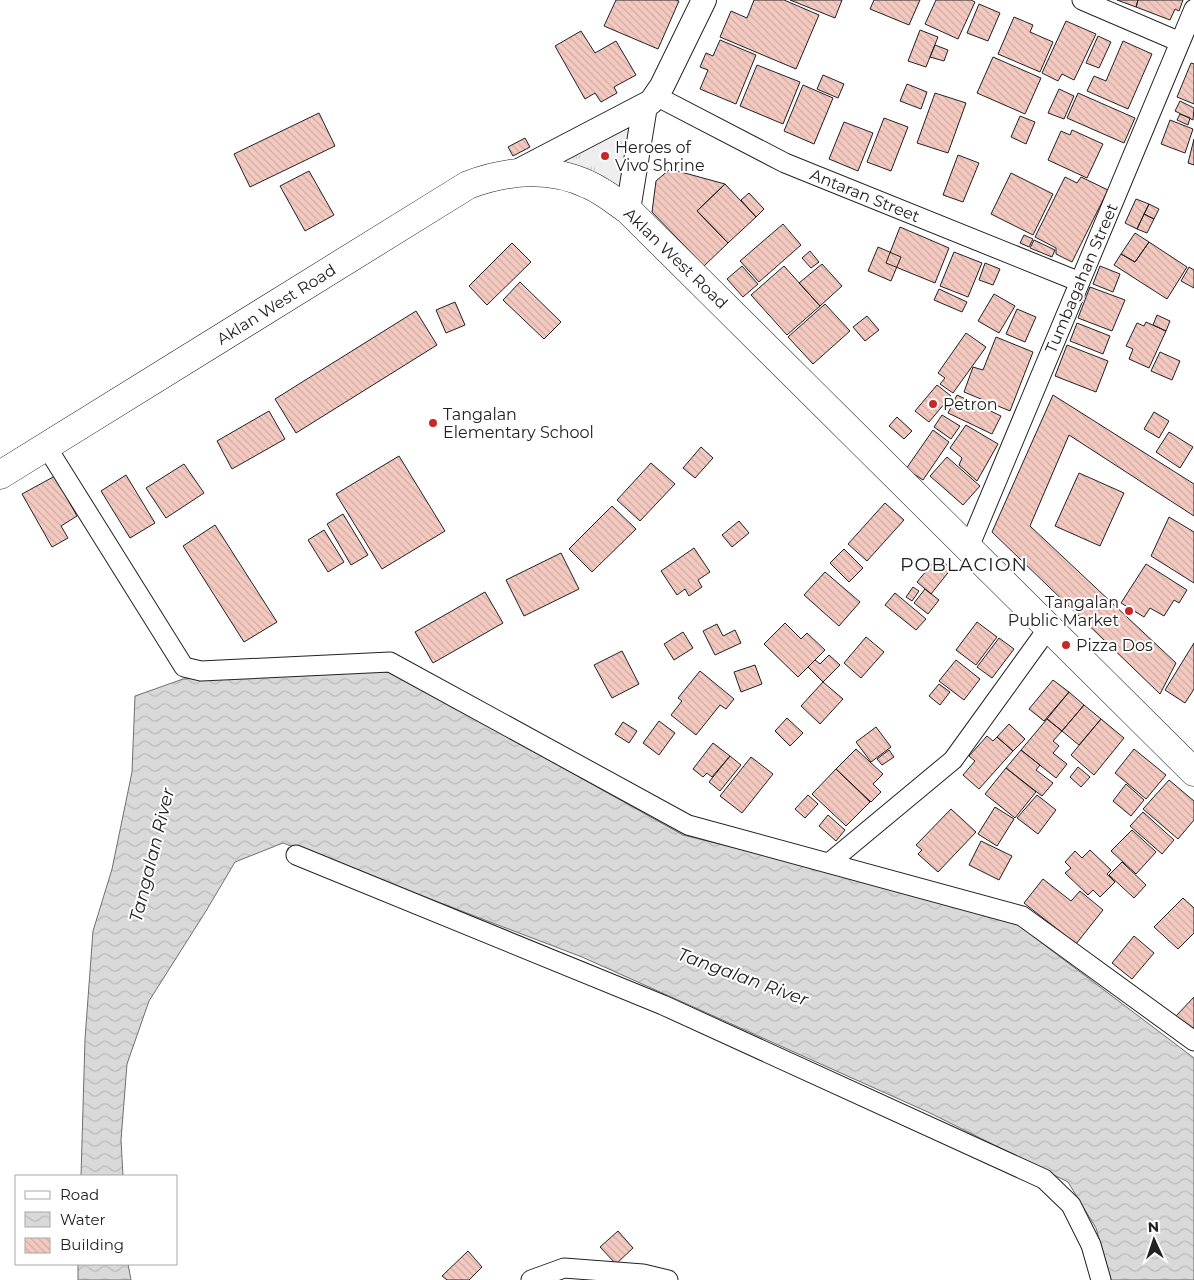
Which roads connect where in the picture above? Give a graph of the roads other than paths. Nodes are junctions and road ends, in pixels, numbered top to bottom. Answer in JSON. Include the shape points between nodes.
{"nodes":[{"id":1,"x":704,"y":0,"type":"edge"},
{"id":2,"x":1082,"y":0,"type":"edge"},
{"id":3,"x":1194,"y":9,"type":"edge"},
{"id":4,"x":1180,"y":42,"type":"junction"},
{"id":5,"x":651,"y":101,"type":"junction"},
{"id":6,"x":517,"y":172,"type":"junction"},
{"id":7,"x":628,"y":210,"type":"junction"},
{"id":8,"x":1080,"y":282,"type":"junction"},
{"id":9,"x":46,"y":446,"type":"junction"},
{"id":10,"x":0,"y":474,"type":"edge"},
{"id":11,"x":969,"y":547,"type":"junction"},
{"id":12,"x":1049,"y":627,"type":"junction"},
{"id":13,"x":1194,"y":771,"type":"edge"},
{"id":14,"x":296,"y":855,"type":"dead end"},
{"id":15,"x":830,"y":864,"type":"junction"},
{"id":16,"x":1194,"y":1041,"type":"edge"},
{"id":17,"x":530,"y":1280,"type":"edge"},
{"id":18,"x":668,"y":1280,"type":"edge"},
{"id":19,"x":1102,"y":1280,"type":"edge"}],
"edges":[{"from":1,"to":5,"type":"street"},
{"from":2,"to":4,"type":"street"},
{"from":3,"to":4,"type":"street","name":"Tumbagahan Street"},
{"from":4,"to":8,"type":"street","name":"Tumbagahan Street"},
{"from":5,"to":6,"type":"street"},
{"from":5,"to":7,"type":"street"},
{"from":5,"to":8,"type":"street","name":"Antaran Street","via":[[785,163]]},
{"from":6,"to":7,"type":"main road","name":"Aklan West Road","via":[[550,173],[577,180]]},
{"from":6,"to":9,"type":"main road","name":"Aklan West Road","via":[[468,185]]},
{"from":7,"to":11,"type":"main road","name":"Aklan West Road"},
{"from":8,"to":11,"type":"street","name":"Tumbagahan Street"},
{"from":9,"to":10,"type":"main road","name":"Aklan West Road"},
{"from":9,"to":15,"type":"street","via":[[184,667],[200,671],[390,662],[688,825]]},
{"from":11,"to":12,"type":"main road","name":"Aklan West Road"},
{"from":12,"to":13,"type":"main road","name":"Aklan West Road"},
{"from":12,"to":15,"type":"street","via":[[953,760]]},
{"from":14,"to":19,"type":"street","via":[[663,1005],[1044,1179],[1071,1205],[1091,1245]]},
{"from":15,"to":16,"type":"street","via":[[1022,916]]},
{"from":17,"to":18,"type":"street","via":[[564,1268],[643,1274]]}]}
